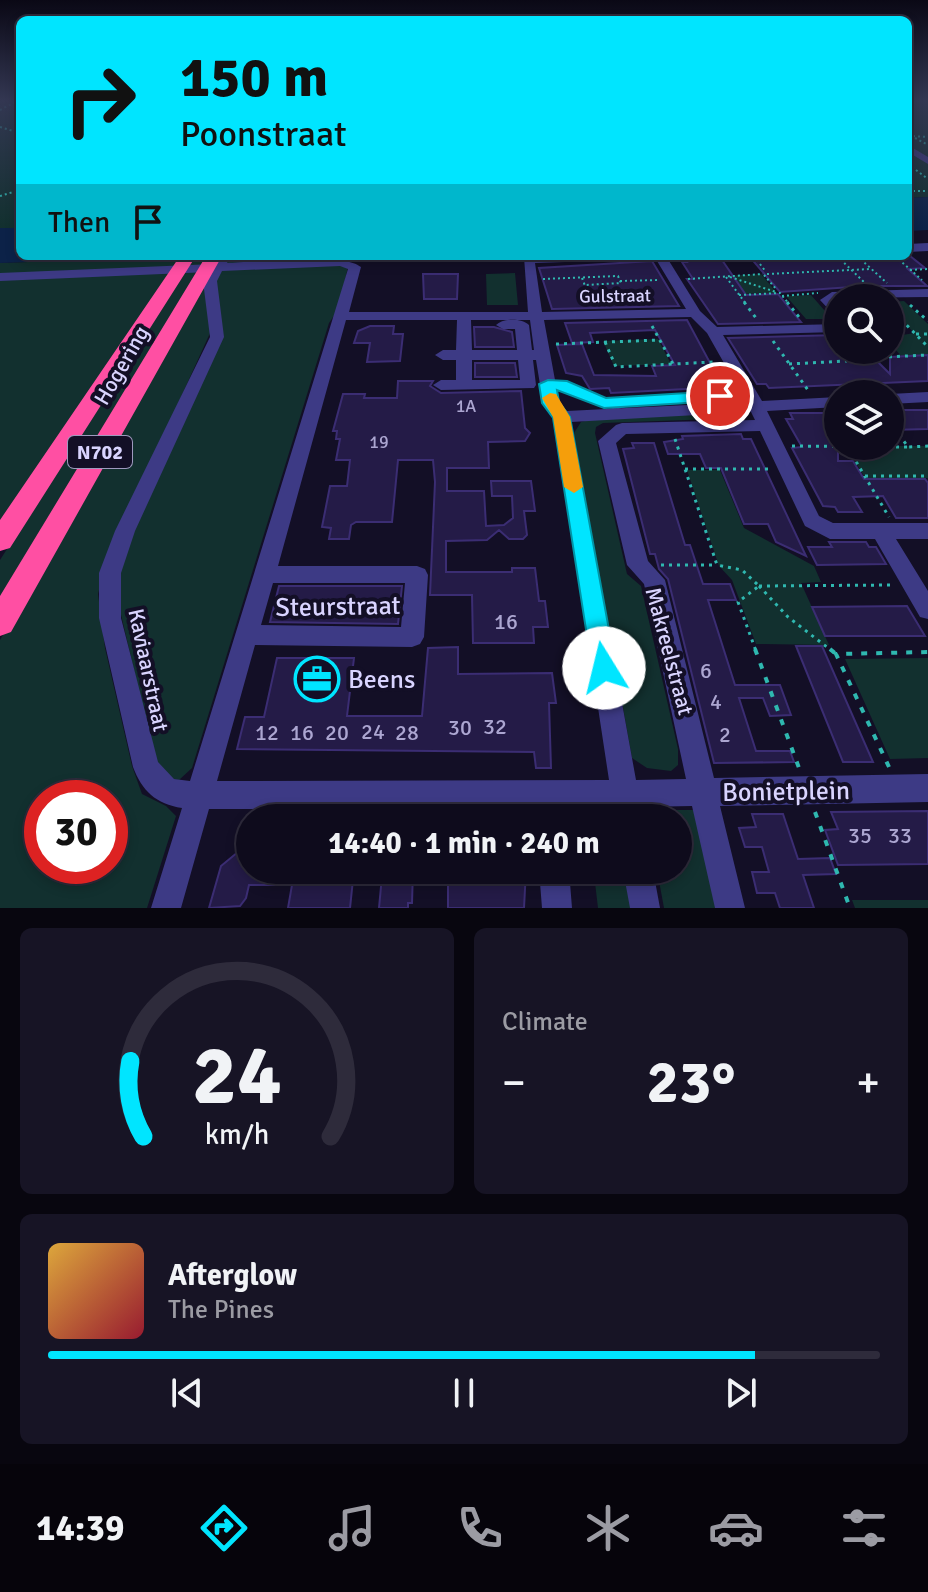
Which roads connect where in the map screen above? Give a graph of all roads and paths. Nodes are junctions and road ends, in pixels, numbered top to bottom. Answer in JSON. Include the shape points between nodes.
{"nodes":[{"id":1,"x":185,"y":260,"type":"edge"},
{"id":2,"x":212,"y":260,"type":"edge"},
{"id":3,"x":222,"y":260,"type":"edge"},
{"id":4,"x":403,"y":260,"type":"edge"},
{"id":5,"x":528,"y":260,"type":"edge"},
{"id":6,"x":663,"y":260,"type":"edge"},
{"id":7,"x":756,"y":260,"type":"edge"},
{"id":8,"x":841,"y":260,"type":"edge"},
{"id":9,"x":861,"y":260,"type":"edge"},
{"id":10,"x":899,"y":260,"type":"edge"},
{"id":11,"x":349,"y":263,"type":"junction"},
{"id":12,"x":871,"y":269,"type":"junction"},
{"id":13,"x":928,"y":269,"type":"edge"},
{"id":14,"x":852,"y":270,"type":"junction"},
{"id":15,"x":910,"y":270,"type":"junction"},
{"id":16,"x":765,"y":274,"type":"junction"},
{"id":17,"x":0,"y":277,"type":"edge"},
{"id":18,"x":728,"y":277,"type":"junction"},
{"id":19,"x":582,"y":278,"type":"junction"},
{"id":20,"x":675,"y":279,"type":"junction"},
{"id":21,"x":204,"y":280,"type":"junction"},
{"id":22,"x":531,"y":280,"type":"junction"},
{"id":23,"x":620,"y":281,"type":"junction"},
{"id":24,"x":866,"y":284,"type":"edge"},
{"id":25,"x":887,"y":284,"type":"edge"},
{"id":26,"x":585,"y":285,"type":"junction"},
{"id":27,"x":928,"y":286,"type":"edge"},
{"id":28,"x":928,"y":293,"type":"edge"},
{"id":29,"x":781,"y":294,"type":"junction"},
{"id":30,"x":904,"y":294,"type":"edge"},
{"id":31,"x":739,"y":295,"type":"junction"},
{"id":32,"x":824,"y":295,"type":"edge"},
{"id":33,"x":904,"y":299,"type":"edge"},
{"id":34,"x":695,"y":313,"type":"junction"},
{"id":35,"x":645,"y":314,"type":"junction"},
{"id":36,"x":597,"y":315,"type":"junction"},
{"id":37,"x":341,"y":316,"type":"junction"},
{"id":38,"x":536,"y":316,"type":"junction"},
{"id":39,"x":800,"y":318,"type":"dead end"},
{"id":40,"x":464,"y":320,"type":"junction"},
{"id":41,"x":927,"y":320,"type":"edge"},
{"id":42,"x":904,"y":322,"type":"edge"},
{"id":43,"x":444,"y":325,"type":"dead end"},
{"id":44,"x":824,"y":328,"type":"edge"},
{"id":45,"x":765,"y":329,"type":"junction"},
{"id":46,"x":713,"y":331,"type":"junction"},
{"id":47,"x":916,"y":334,"type":"junction"},
{"id":48,"x":928,"y":334,"type":"edge"},
{"id":49,"x":660,"y":340,"type":"junction"},
{"id":50,"x":605,"y":342,"type":"junction"},
{"id":51,"x":928,"y":347,"type":"edge"},
{"id":52,"x":542,"y":350,"type":"junction"},
{"id":53,"x":443,"y":355,"type":"dead end"},
{"id":54,"x":464,"y":355,"type":"junction"},
{"id":55,"x":525,"y":355,"type":"junction"},
{"id":56,"x":928,"y":355,"type":"edge"},
{"id":57,"x":904,"y":356,"type":"edge"},
{"id":58,"x":730,"y":362,"type":"junction"},
{"id":59,"x":824,"y":362,"type":"edge"},
{"id":60,"x":673,"y":364,"type":"junction"},
{"id":61,"x":789,"y":364,"type":"junction"},
{"id":62,"x":548,"y":384,"type":"junction"},
{"id":63,"x":441,"y":385,"type":"dead end"},
{"id":64,"x":464,"y":385,"type":"junction"},
{"id":65,"x":928,"y":397,"type":"edge"},
{"id":66,"x":904,"y":398,"type":"edge"},
{"id":67,"x":817,"y":403,"type":"junction"},
{"id":68,"x":824,"y":403,"type":"edge"},
{"id":69,"x":757,"y":409,"type":"junction"},
{"id":70,"x":562,"y":417,"type":"junction"},
{"id":71,"x":671,"y":428,"type":"junction"},
{"id":72,"x":904,"y":441,"type":"edge"},
{"id":73,"x":776,"y":446,"type":"junction"},
{"id":74,"x":928,"y":446,"type":"edge"},
{"id":75,"x":824,"y":447,"type":"edge"},
{"id":76,"x":904,"y":447,"type":"edge"},
{"id":77,"x":908,"y":447,"type":"junction"},
{"id":78,"x":855,"y":460,"type":"edge"},
{"id":79,"x":685,"y":469,"type":"junction"},
{"id":80,"x":787,"y":469,"type":"junction"},
{"id":81,"x":865,"y":476,"type":"junction"},
{"id":82,"x":928,"y":476,"type":"edge"},
{"id":83,"x":889,"y":531,"type":"junction"},
{"id":84,"x":928,"y":531,"type":"edge"},
{"id":85,"x":0,"y":541,"type":"edge"},
{"id":86,"x":638,"y":565,"type":"junction"},
{"id":87,"x":717,"y":565,"type":"junction"},
{"id":88,"x":266,"y":574,"type":"junction"},
{"id":89,"x":913,"y":584,"type":"junction"},
{"id":90,"x":759,"y":586,"type":"junction"},
{"id":91,"x":928,"y":610,"type":"edge"},
{"id":92,"x":0,"y":623,"type":"edge"},
{"id":93,"x":248,"y":635,"type":"junction"},
{"id":94,"x":928,"y":652,"type":"edge"},
{"id":95,"x":836,"y":654,"type":"junction"},
{"id":96,"x":899,"y":788,"type":"junction"},
{"id":97,"x":928,"y":788,"type":"edge"},
{"id":98,"x":807,"y":790,"type":"junction"},
{"id":99,"x":703,"y":792,"type":"junction"},
{"id":100,"x":199,"y":795,"type":"junction"},
{"id":101,"x":485,"y":804,"type":"edge"},
{"id":102,"x":627,"y":804,"type":"edge"},
{"id":103,"x":638,"y":804,"type":"edge"},
{"id":104,"x":555,"y":884,"type":"edge"},
{"id":105,"x":641,"y":884,"type":"edge"},
{"id":106,"x":166,"y":908,"type":"edge"},
{"id":107,"x":557,"y":908,"type":"edge"},
{"id":108,"x":645,"y":908,"type":"edge"},
{"id":109,"x":730,"y":908,"type":"edge"},
{"id":110,"x":850,"y":908,"type":"edge"}],
"edges":[{"from":1,"to":85,"type":"highway","name":"Hogering","number":"N702"},
{"from":2,"to":21,"type":"highway","name":"Hogering","number":"N702"},
{"from":3,"to":21,"type":"street"},
{"from":4,"to":11,"type":"path"},
{"from":5,"to":22,"type":"street"},
{"from":6,"to":20,"type":"street"},
{"from":7,"to":16,"type":"path"},
{"from":8,"to":14,"type":"path"},
{"from":9,"to":12,"type":"path"},
{"from":10,"to":15,"type":"path"},
{"from":11,"to":17,"type":"street"},
{"from":11,"to":37,"type":"street","name":"Steurstraat","via":[[355,267]]},
{"from":12,"to":14,"type":"path"},
{"from":12,"to":25,"type":"path"},
{"from":13,"to":15,"type":"path"},
{"from":14,"to":16,"type":"path"},
{"from":14,"to":24,"type":"path"},
{"from":15,"to":27,"type":"path"},
{"from":16,"to":18,"type":"path"},
{"from":16,"to":29,"type":"path"},
{"from":18,"to":20,"type":"path"},
{"from":18,"to":29,"type":"path"},
{"from":18,"to":31,"type":"path"},
{"from":19,"to":22,"type":"path"},
{"from":19,"to":23,"type":"path","via":[[618,276]]},
{"from":19,"to":26,"type":"path"},
{"from":20,"to":23,"type":"path"},
{"from":20,"to":34,"type":"street"},
{"from":21,"to":92,"type":"highway","name":"Hogering","number":"N702"},
{"from":21,"to":100,"type":"street","name":"Kaviaarstraat","via":[[217,337],[110,573],[110,618],[146,767],[155,785],[174,794]]},
{"from":22,"to":38,"type":"street"},
{"from":23,"to":26,"type":"path"},
{"from":26,"to":36,"type":"path"},
{"from":28,"to":30,"type":"street"},
{"from":29,"to":31,"type":"path"},
{"from":29,"to":32,"type":"path"},
{"from":29,"to":39,"type":"path"},
{"from":31,"to":45,"type":"path"},
{"from":33,"to":41,"type":"path"},
{"from":34,"to":35,"type":"street","name":"Gulstraat"},
{"from":34,"to":46,"type":"street"},
{"from":35,"to":36,"type":"street","name":"Gulstraat"},
{"from":35,"to":49,"type":"path"},
{"from":36,"to":38,"type":"street","name":"Gulstraat"},
{"from":37,"to":40,"type":"street"},
{"from":37,"to":88,"type":"street","name":"Steurstraat"},
{"from":38,"to":40,"type":"street"},
{"from":38,"to":52,"type":"street"},
{"from":40,"to":43,"type":"street"},
{"from":40,"to":54,"type":"street"},
{"from":40,"to":55,"type":"street","via":[[522,325]]},
{"from":42,"to":47,"type":"path"},
{"from":44,"to":45,"type":"street"},
{"from":45,"to":46,"type":"street"},
{"from":45,"to":61,"type":"path"},
{"from":46,"to":58,"type":"street"},
{"from":47,"to":48,"type":"path"},
{"from":47,"to":51,"type":"path"},
{"from":49,"to":50,"type":"path"},
{"from":49,"to":60,"type":"path"},
{"from":50,"to":52,"type":"path"},
{"from":50,"to":60,"type":"path","via":[[616,367]]},
{"from":52,"to":55,"type":"street"},
{"from":52,"to":62,"type":"street"},
{"from":53,"to":54,"type":"street"},
{"from":54,"to":55,"type":"street"},
{"from":54,"to":64,"type":"street"},
{"from":55,"to":64,"type":"street","via":[[528,385]]},
{"from":56,"to":57,"type":"path"},
{"from":58,"to":60,"type":"path"},
{"from":58,"to":69,"type":"street"},
{"from":59,"to":61,"type":"path"},
{"from":61,"to":67,"type":"path"},
{"from":62,"to":69,"type":"street","via":[[604,403]]},
{"from":62,"to":70,"type":"street","via":[[551,403]]},
{"from":63,"to":64,"type":"street"},
{"from":65,"to":66,"type":"street"},
{"from":67,"to":68,"type":"street"},
{"from":67,"to":69,"type":"street"},
{"from":69,"to":70,"type":"street"},
{"from":69,"to":71,"type":"street","name":"Makreelstraat"},
{"from":69,"to":73,"type":"street"},
{"from":70,"to":102,"type":"street"},
{"from":71,"to":79,"type":"path"},
{"from":71,"to":86,"type":"street","name":"Makreelstraat","via":[[622,429],[607,441]]},
{"from":72,"to":77,"type":"path"},
{"from":73,"to":75,"type":"path"},
{"from":73,"to":80,"type":"street"},
{"from":74,"to":77,"type":"path"},
{"from":76,"to":77,"type":"path"},
{"from":78,"to":81,"type":"path"},
{"from":79,"to":80,"type":"path"},
{"from":79,"to":87,"type":"path"},
{"from":80,"to":83,"type":"street","via":[[812,521],[830,531]]},
{"from":81,"to":82,"type":"path"},
{"from":81,"to":83,"type":"path"},
{"from":83,"to":84,"type":"street"},
{"from":83,"to":89,"type":"street"},
{"from":86,"to":87,"type":"path"},
{"from":86,"to":99,"type":"street","name":"Makreelstraat","via":[[654,580]]},
{"from":87,"to":90,"type":"path","via":[[742,570]]},
{"from":88,"to":93,"type":"street","name":"Steurstraat"},
{"from":88,"to":93,"type":"street","name":"Steurstraat","via":[[417,575],[412,637]]},
{"from":89,"to":90,"type":"path"},
{"from":89,"to":91,"type":"street"},
{"from":90,"to":95,"type":"path","via":[[788,617]]},
{"from":90,"to":98,"type":"path","via":[[738,602]]},
{"from":93,"to":100,"type":"street","name":"Steurstraat"},
{"from":94,"to":95,"type":"path"},
{"from":95,"to":96,"type":"path"},
{"from":96,"to":97,"type":"street","name":"Bonietplein"},
{"from":96,"to":98,"type":"street","name":"Bonietplein"},
{"from":98,"to":99,"type":"street","name":"Bonietplein"},
{"from":98,"to":110,"type":"path"},
{"from":99,"to":103,"type":"street","name":"Bonietplein"},
{"from":99,"to":109,"type":"street","name":"Makreelstraat"},
{"from":100,"to":101,"type":"street","name":"Bonietplein"},
{"from":100,"to":106,"type":"street","name":"Steurstraat"},
{"from":104,"to":107,"type":"street"},
{"from":105,"to":108,"type":"street"}]}
